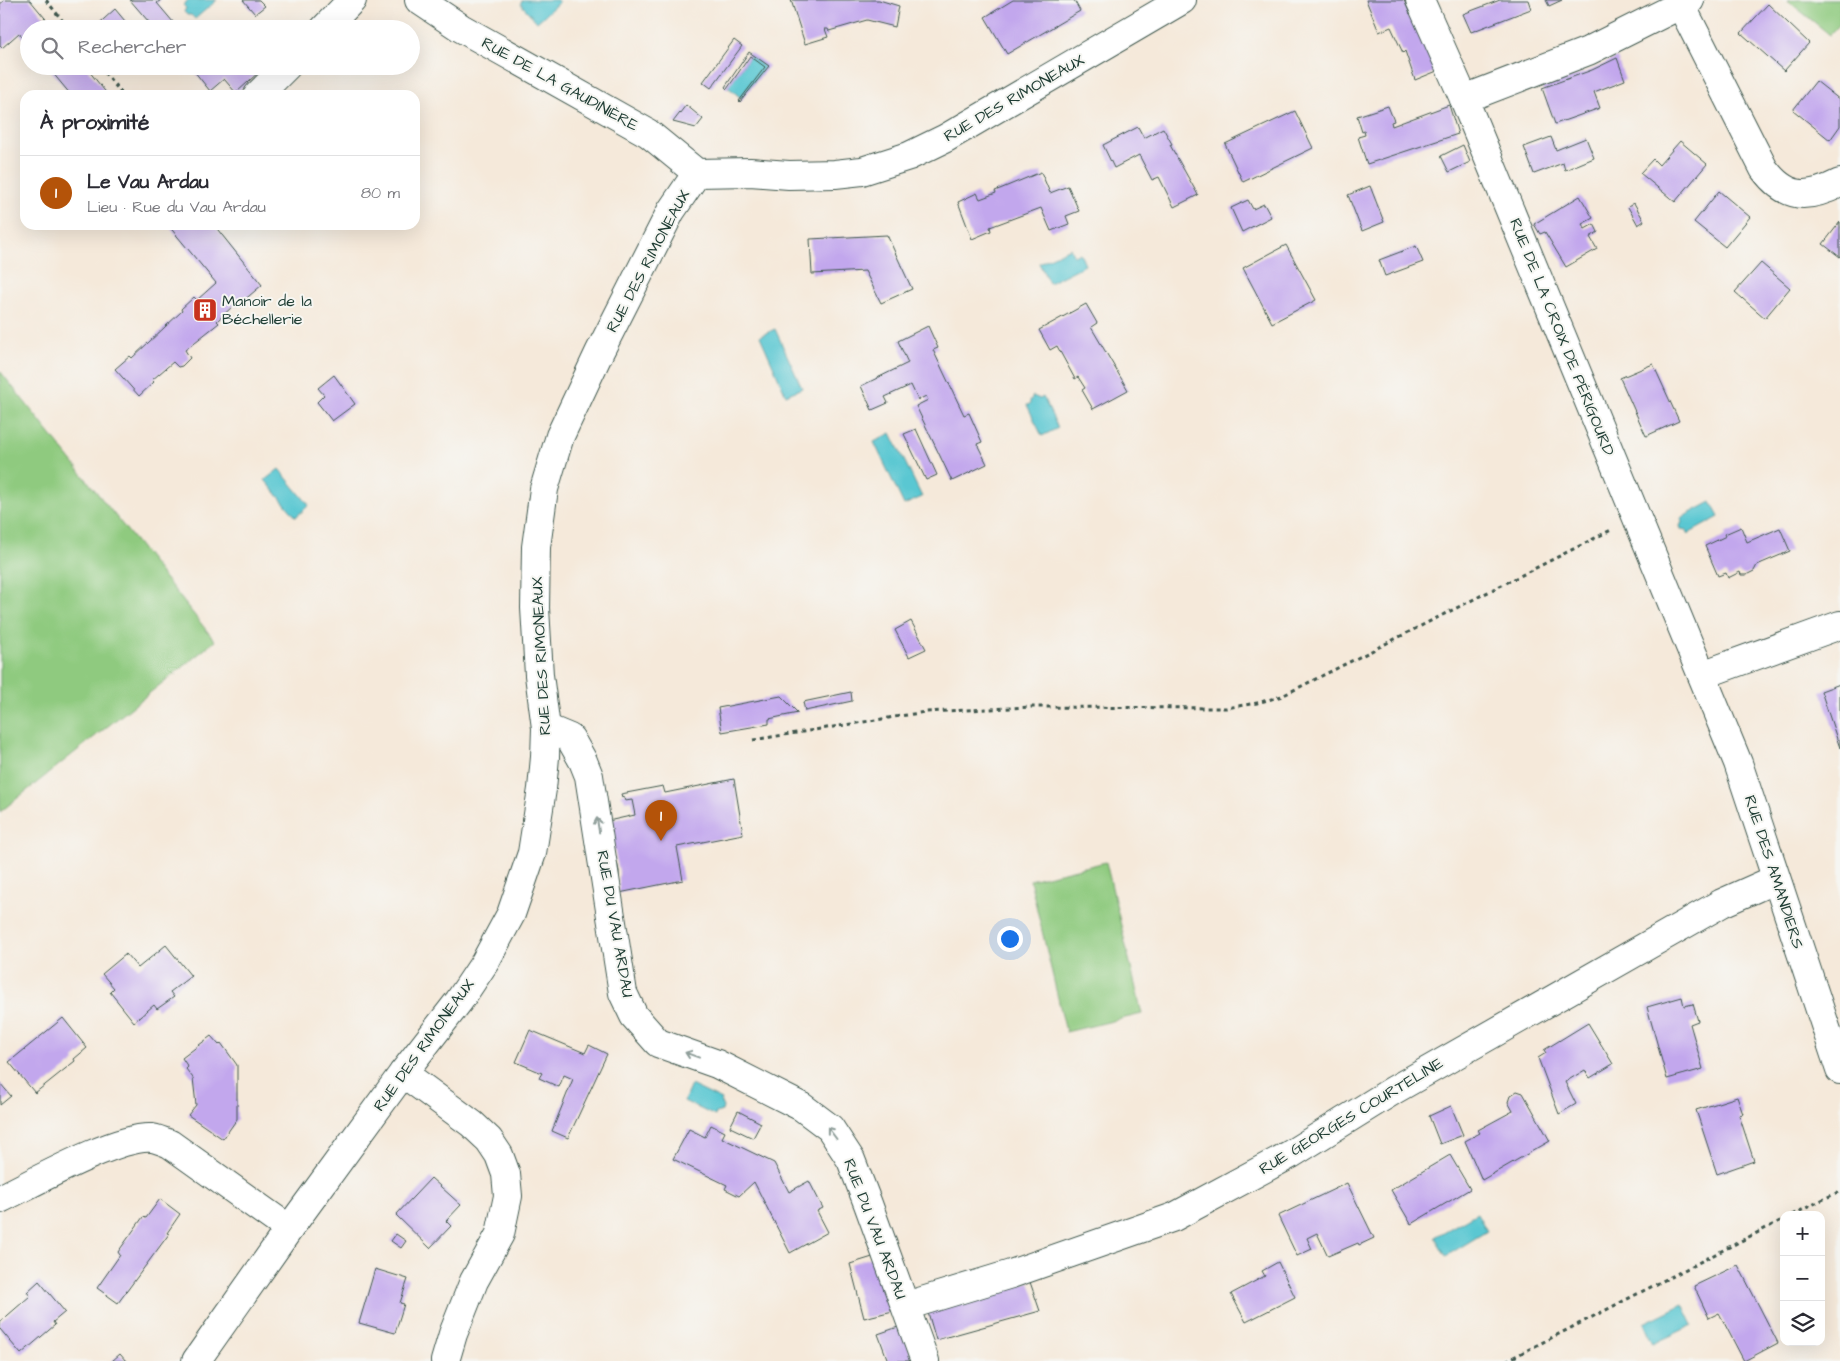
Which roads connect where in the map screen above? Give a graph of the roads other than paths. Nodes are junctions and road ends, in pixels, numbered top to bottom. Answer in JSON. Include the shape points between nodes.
{"nodes":[{"id":1,"x":352,"y":0,"type":"edge"},
{"id":2,"x":419,"y":0,"type":"edge"},
{"id":3,"x":1182,"y":0,"type":"edge"},
{"id":4,"x":1420,"y":0,"type":"edge"},
{"id":5,"x":1686,"y":3,"type":"edge"},
{"id":6,"x":333,"y":20,"type":"edge"},
{"id":7,"x":278,"y":75,"type":"edge"},
{"id":8,"x":263,"y":90,"type":"edge"},
{"id":9,"x":1464,"y":99,"type":"junction"},
{"id":10,"x":697,"y":173,"type":"junction"},
{"id":11,"x":1840,"y":183,"type":"edge"},
{"id":12,"x":1840,"y":625,"type":"edge"},
{"id":13,"x":1702,"y":675,"type":"junction"},
{"id":14,"x":546,"y":728,"type":"junction"},
{"id":15,"x":1776,"y":879,"type":"junction"},
{"id":16,"x":1840,"y":1070,"type":"edge"},
{"id":17,"x":403,"y":1073,"type":"junction"},
{"id":18,"x":0,"y":1199,"type":"edge"},
{"id":19,"x":289,"y":1229,"type":"junction"},
{"id":20,"x":906,"y":1306,"type":"junction"},
{"id":21,"x":196,"y":1361,"type":"edge"},
{"id":22,"x":444,"y":1361,"type":"edge"},
{"id":23,"x":925,"y":1361,"type":"edge"}],
"edges":[{"from":1,"to":6,"type":"street"},
{"from":2,"to":10,"type":"street","name":"RUE DE LA GAUDINIÈRE","via":[[461,28],[648,133]]},
{"from":3,"to":10,"type":"street","name":"RUE DES RIMONEAUX","via":[[946,138],[909,156],[862,171],[834,174]]},
{"from":4,"to":9,"type":"street","name":"RUE DE LA CROIX DE PÉRIGOURD"},
{"from":5,"to":9,"type":"street","via":[[1588,51]]},
{"from":5,"to":11,"type":"street","via":[[1764,169],[1774,181],[1801,194],[1822,192]]},
{"from":7,"to":8,"type":"street"},
{"from":9,"to":13,"type":"street","name":"RUE DE LA CROIX DE PÉRIGOURD"},
{"from":10,"to":14,"type":"street","name":"RUE DES RIMONEAUX","via":[[671,211],[596,359],[560,436],[544,489],[536,547],[535,608]]},
{"from":12,"to":13,"type":"street"},
{"from":13,"to":15,"type":"street","name":"RUE DES AMANDIERS","via":[[1738,762]]},
{"from":14,"to":17,"type":"street","name":"RUE DES RIMONEAUX","via":[[542,790],[532,853],[512,914],[459,1001]]},
{"from":20,"to":14,"type":"street","name":"RUE DU VAU ARDAU","one_way":true,"via":[[851,1160],[830,1128],[802,1107],[717,1064],[658,1043],[634,1016],[623,993],[589,776],[570,738]]},
{"from":15,"to":16,"type":"street","name":"RUE DES AMANDIERS"},
{"from":15,"to":20,"type":"street","name":"RUE GEORGES COURTELINE","via":[[1714,907],[1394,1090],[1291,1154],[1174,1217],[1011,1274]]},
{"from":17,"to":19,"type":"street","name":"RUE DES RIMONEAUX"},
{"from":17,"to":22,"type":"street","via":[[489,1140],[506,1174],[508,1196],[500,1234],[474,1282]]},
{"from":18,"to":19,"type":"street","via":[[103,1149],[152,1138],[170,1144]]},
{"from":19,"to":21,"type":"street","name":"RUE DES RIMONEAUX"},
{"from":20,"to":23,"type":"street","name":"RUE DU VAU ARDAU"}]}
